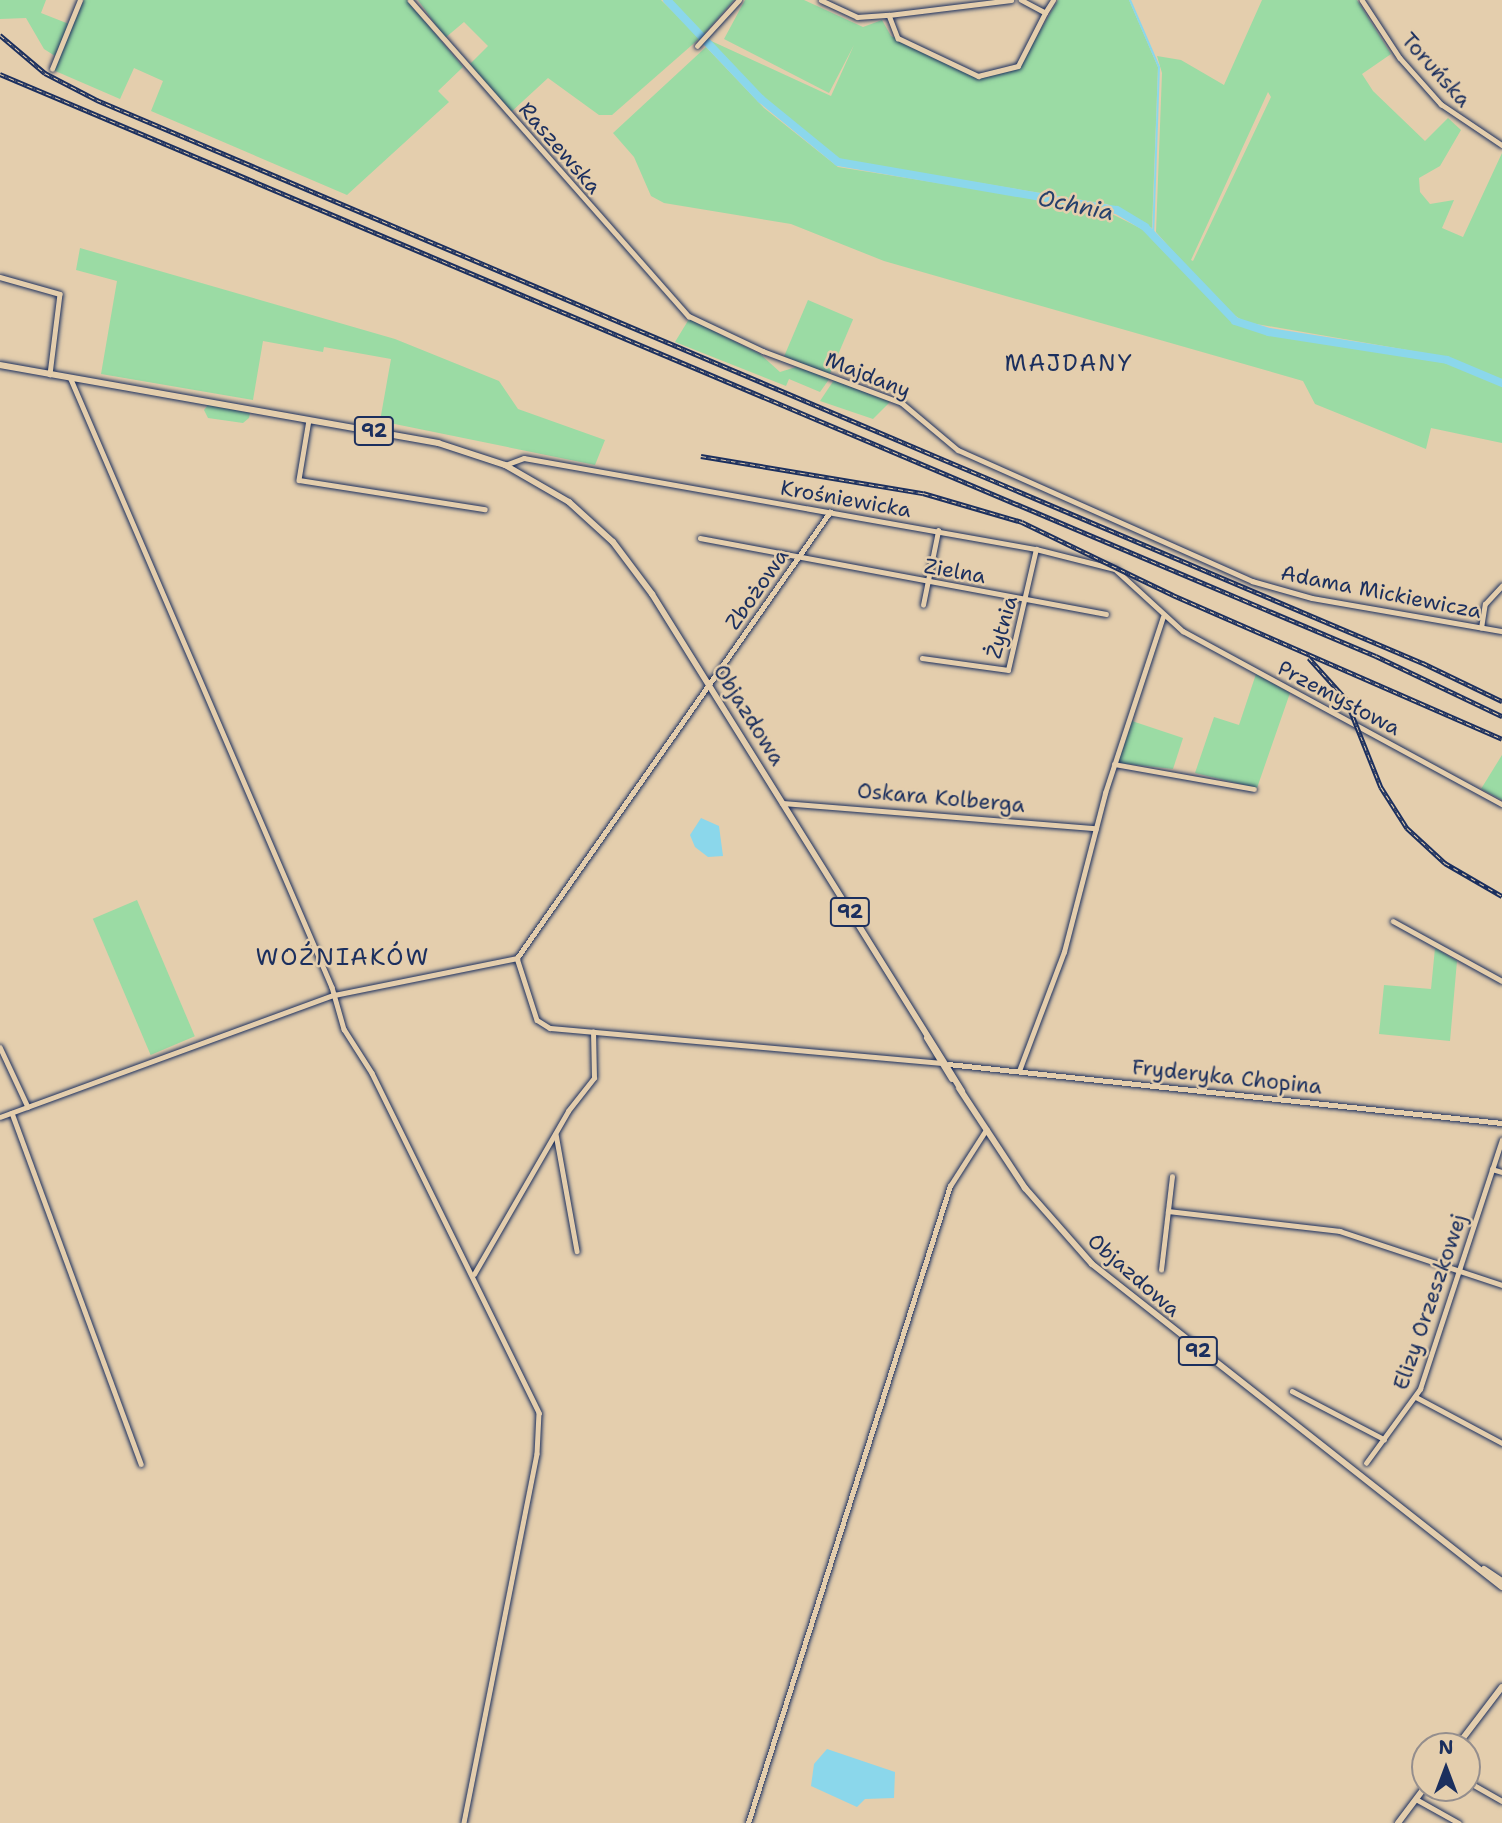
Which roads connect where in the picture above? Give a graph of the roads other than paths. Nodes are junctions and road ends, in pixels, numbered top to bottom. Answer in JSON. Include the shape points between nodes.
{"nodes":[{"id":1,"x":80,"y":0,"type":"edge"},
{"id":2,"x":410,"y":0,"type":"edge"},
{"id":3,"x":739,"y":0,"type":"edge"},
{"id":4,"x":821,"y":0,"type":"edge"},
{"id":5,"x":1011,"y":0,"type":"edge"},
{"id":6,"x":1021,"y":0,"type":"edge"},
{"id":7,"x":1053,"y":0,"type":"edge"},
{"id":8,"x":1362,"y":0,"type":"edge"},
{"id":9,"x":1045,"y":13,"type":"junction"},
{"id":10,"x":889,"y":15,"type":"junction"},
{"id":11,"x":697,"y":46,"type":"dead end"},
{"id":12,"x":52,"y":69,"type":"dead end"},
{"id":13,"x":1502,"y":145,"type":"edge"},
{"id":14,"x":0,"y":276,"type":"edge"},
{"id":15,"x":689,"y":316,"type":"joint"},
{"id":16,"x":0,"y":365,"type":"edge"},
{"id":17,"x":50,"y":374,"type":"junction"},
{"id":18,"x":70,"y":377,"type":"junction"},
{"id":19,"x":309,"y":419,"type":"junction"},
{"id":20,"x":505,"y":464,"type":"junction"},
{"id":21,"x":485,"y":509,"type":"dead end"},
{"id":22,"x":830,"y":512,"type":"junction"},
{"id":23,"x":1139,"y":530,"type":"joint"},
{"id":24,"x":938,"y":531,"type":"junction"},
{"id":25,"x":700,"y":538,"type":"dead end"},
{"id":26,"x":1036,"y":550,"type":"junction"},
{"id":27,"x":799,"y":556,"type":"junction"},
{"id":28,"x":928,"y":583,"type":"junction"},
{"id":29,"x":1502,"y":586,"type":"edge"},
{"id":30,"x":1027,"y":600,"type":"junction"},
{"id":31,"x":923,"y":606,"type":"dead end"},
{"id":32,"x":1106,"y":614,"type":"dead end"},
{"id":33,"x":1163,"y":617,"type":"junction"},
{"id":34,"x":1481,"y":628,"type":"junction"},
{"id":35,"x":1502,"y":631,"type":"edge"},
{"id":36,"x":922,"y":658,"type":"dead end"},
{"id":37,"x":709,"y":685,"type":"junction"},
{"id":38,"x":1114,"y":764,"type":"junction"},
{"id":39,"x":1254,"y":789,"type":"dead end"},
{"id":40,"x":782,"y":803,"type":"junction"},
{"id":41,"x":1502,"y":804,"type":"edge"},
{"id":42,"x":1096,"y":828,"type":"junction"},
{"id":43,"x":1394,"y":921,"type":"dead end"},
{"id":44,"x":517,"y":958,"type":"junction"},
{"id":45,"x":1502,"y":982,"type":"edge"},
{"id":46,"x":334,"y":995,"type":"junction"},
{"id":47,"x":593,"y":1032,"type":"junction"},
{"id":48,"x":0,"y":1047,"type":"edge"},
{"id":49,"x":945,"y":1064,"type":"junction"},
{"id":50,"x":1019,"y":1071,"type":"junction"},
{"id":51,"x":28,"y":1107,"type":"junction"},
{"id":52,"x":12,"y":1113,"type":"junction"},
{"id":53,"x":0,"y":1117,"type":"edge"},
{"id":54,"x":1502,"y":1123,"type":"edge"},
{"id":55,"x":986,"y":1130,"type":"junction"},
{"id":56,"x":556,"y":1133,"type":"junction"},
{"id":57,"x":1502,"y":1140,"type":"edge"},
{"id":58,"x":1492,"y":1169,"type":"junction"},
{"id":59,"x":1502,"y":1172,"type":"edge"},
{"id":60,"x":1172,"y":1177,"type":"dead end"},
{"id":61,"x":1168,"y":1212,"type":"junction"},
{"id":62,"x":577,"y":1251,"type":"dead end"},
{"id":63,"x":1161,"y":1270,"type":"dead end"},
{"id":64,"x":1459,"y":1270,"type":"junction"},
{"id":65,"x":474,"y":1274,"type":"junction"},
{"id":66,"x":1502,"y":1285,"type":"edge"},
{"id":67,"x":1292,"y":1391,"type":"dead end"},
{"id":68,"x":1416,"y":1396,"type":"junction"},
{"id":69,"x":1384,"y":1438,"type":"junction"},
{"id":70,"x":1502,"y":1443,"type":"edge"},
{"id":71,"x":1366,"y":1463,"type":"dead end"},
{"id":72,"x":141,"y":1464,"type":"dead end"},
{"id":73,"x":1457,"y":1550,"type":"junction"},
{"id":74,"x":1502,"y":1581,"type":"edge"},
{"id":75,"x":1502,"y":1587,"type":"edge"},
{"id":76,"x":1502,"y":1687,"type":"edge"},
{"id":77,"x":1468,"y":1732,"type":"edge"},
{"id":78,"x":1481,"y":1789,"type":"edge"},
{"id":79,"x":1502,"y":1801,"type":"edge"},
{"id":80,"x":1414,"y":1802,"type":"edge"},
{"id":81,"x":1421,"y":1802,"type":"edge"},
{"id":82,"x":464,"y":1823,"type":"edge"},
{"id":83,"x":748,"y":1823,"type":"edge"},
{"id":84,"x":1398,"y":1823,"type":"edge"},
{"id":85,"x":1459,"y":1823,"type":"edge"}],
"edges":[{"from":1,"to":12,"type":"street"},
{"from":2,"to":15,"type":"street","name":"Raszewska"},
{"from":3,"to":11,"type":"street"},
{"from":4,"to":10,"type":"street","via":[[857,18]]},
{"from":5,"to":10,"type":"street"},
{"from":6,"to":9,"type":"street"},
{"from":7,"to":9,"type":"street"},
{"from":8,"to":13,"type":"street","name":"Toruńska","via":[[1400,58],[1441,104]]},
{"from":9,"to":10,"type":"street","via":[[1018,66],[978,76],[898,38]]},
{"from":14,"to":17,"type":"street","via":[[60,293]]},
{"from":15,"to":23,"type":"street","name":"Majdany","via":[[763,351],[902,403],[958,450]]},
{"from":16,"to":17,"type":"main road","number":"92"},
{"from":17,"to":18,"type":"main road","number":"92"},
{"from":18,"to":19,"type":"main road","number":"92"},
{"from":18,"to":46,"type":"street"},
{"from":19,"to":20,"type":"main road","number":"92","via":[[438,443]]},
{"from":19,"to":21,"type":"street","via":[[299,480]]},
{"from":20,"to":22,"type":"street","name":"Krośniewicka","via":[[524,457]]},
{"from":20,"to":37,"type":"main road","name":"Objazdowa","number":"92","via":[[561,497],[613,542]]},
{"from":22,"to":24,"type":"street","name":"Krośniewicka"},
{"from":22,"to":27,"type":"street","name":"Zbożowa"},
{"from":23,"to":34,"type":"street","name":"Adama Mickiewicza","via":[[1275,589]]},
{"from":24,"to":26,"type":"street","name":"Krośniewicka"},
{"from":24,"to":28,"type":"street"},
{"from":25,"to":27,"type":"street","name":"Zielna"},
{"from":26,"to":30,"type":"street","name":"Żytnia"},
{"from":26,"to":33,"type":"street","name":"Krośniewicka","via":[[1119,572]]},
{"from":27,"to":28,"type":"street","name":"Zielna"},
{"from":27,"to":37,"type":"street","name":"Zbożowa"},
{"from":28,"to":30,"type":"street","name":"Zielna"},
{"from":28,"to":31,"type":"street"},
{"from":29,"to":34,"type":"street","via":[[1485,604]]},
{"from":30,"to":32,"type":"street","name":"Zielna"},
{"from":30,"to":36,"type":"street","name":"Żytnia","via":[[1008,670]]},
{"from":33,"to":38,"type":"street"},
{"from":33,"to":41,"type":"street","name":"Przemysłowa"},
{"from":34,"to":35,"type":"street","name":"Adama Mickiewicza"},
{"from":37,"to":40,"type":"main road","name":"Objazdowa","number":"92"},
{"from":37,"to":44,"type":"street","name":"Zbożowa"},
{"from":38,"to":39,"type":"street"},
{"from":38,"to":42,"type":"street"},
{"from":40,"to":42,"type":"street","name":"Oskara Kolberga"},
{"from":40,"to":49,"type":"main road","name":"Objazdowa","number":"92"},
{"from":42,"to":50,"type":"street","via":[[1063,952]]},
{"from":43,"to":45,"type":"street"},
{"from":44,"to":46,"type":"street"},
{"from":44,"to":47,"type":"street","name":"Fryderyka Chopina","via":[[537,1020],[550,1028]]},
{"from":46,"to":51,"type":"street"},
{"from":46,"to":65,"type":"street","via":[[344,1029],[372,1073]]},
{"from":47,"to":49,"type":"street","name":"Fryderyka Chopina"},
{"from":47,"to":56,"type":"street","via":[[594,1078]]},
{"from":48,"to":51,"type":"street"},
{"from":49,"to":50,"type":"street","name":"Fryderyka Chopina"},
{"from":49,"to":55,"type":"main road","name":"Objazdowa","number":"92"},
{"from":50,"to":54,"type":"street","name":"Fryderyka Chopina"},
{"from":51,"to":52,"type":"street"},
{"from":52,"to":53,"type":"street"},
{"from":52,"to":72,"type":"street"},
{"from":55,"to":73,"type":"main road","name":"Objazdowa","number":"92","via":[[1054,1224],[1119,1289]]},
{"from":55,"to":83,"type":"street","via":[[950,1186]]},
{"from":56,"to":62,"type":"street"},
{"from":56,"to":65,"type":"street"},
{"from":57,"to":58,"type":"street","name":"Elizy Orzeszkowej"},
{"from":58,"to":59,"type":"street"},
{"from":58,"to":64,"type":"street","name":"Elizy Orzeszkowej"},
{"from":60,"to":61,"type":"street"},
{"from":61,"to":63,"type":"street"},
{"from":61,"to":64,"type":"street","via":[[1340,1231]]},
{"from":64,"to":66,"type":"street"},
{"from":64,"to":68,"type":"street","name":"Elizy Orzeszkowej"},
{"from":65,"to":82,"type":"street","via":[[529,1387],[540,1427]]},
{"from":67,"to":69,"type":"street"},
{"from":68,"to":69,"type":"street","name":"Elizy Orzeszkowej"},
{"from":68,"to":70,"type":"street"},
{"from":69,"to":71,"type":"street","name":"Elizy Orzeszkowej"},
{"from":73,"to":74,"type":"main road","name":"Objazdowa","number":"92"},
{"from":73,"to":75,"type":"main road","name":"Objazdowa","number":"92"},
{"from":76,"to":77,"type":"main road"},
{"from":78,"to":79,"type":"street"},
{"from":80,"to":84,"type":"main road"},
{"from":81,"to":85,"type":"street"}]}
